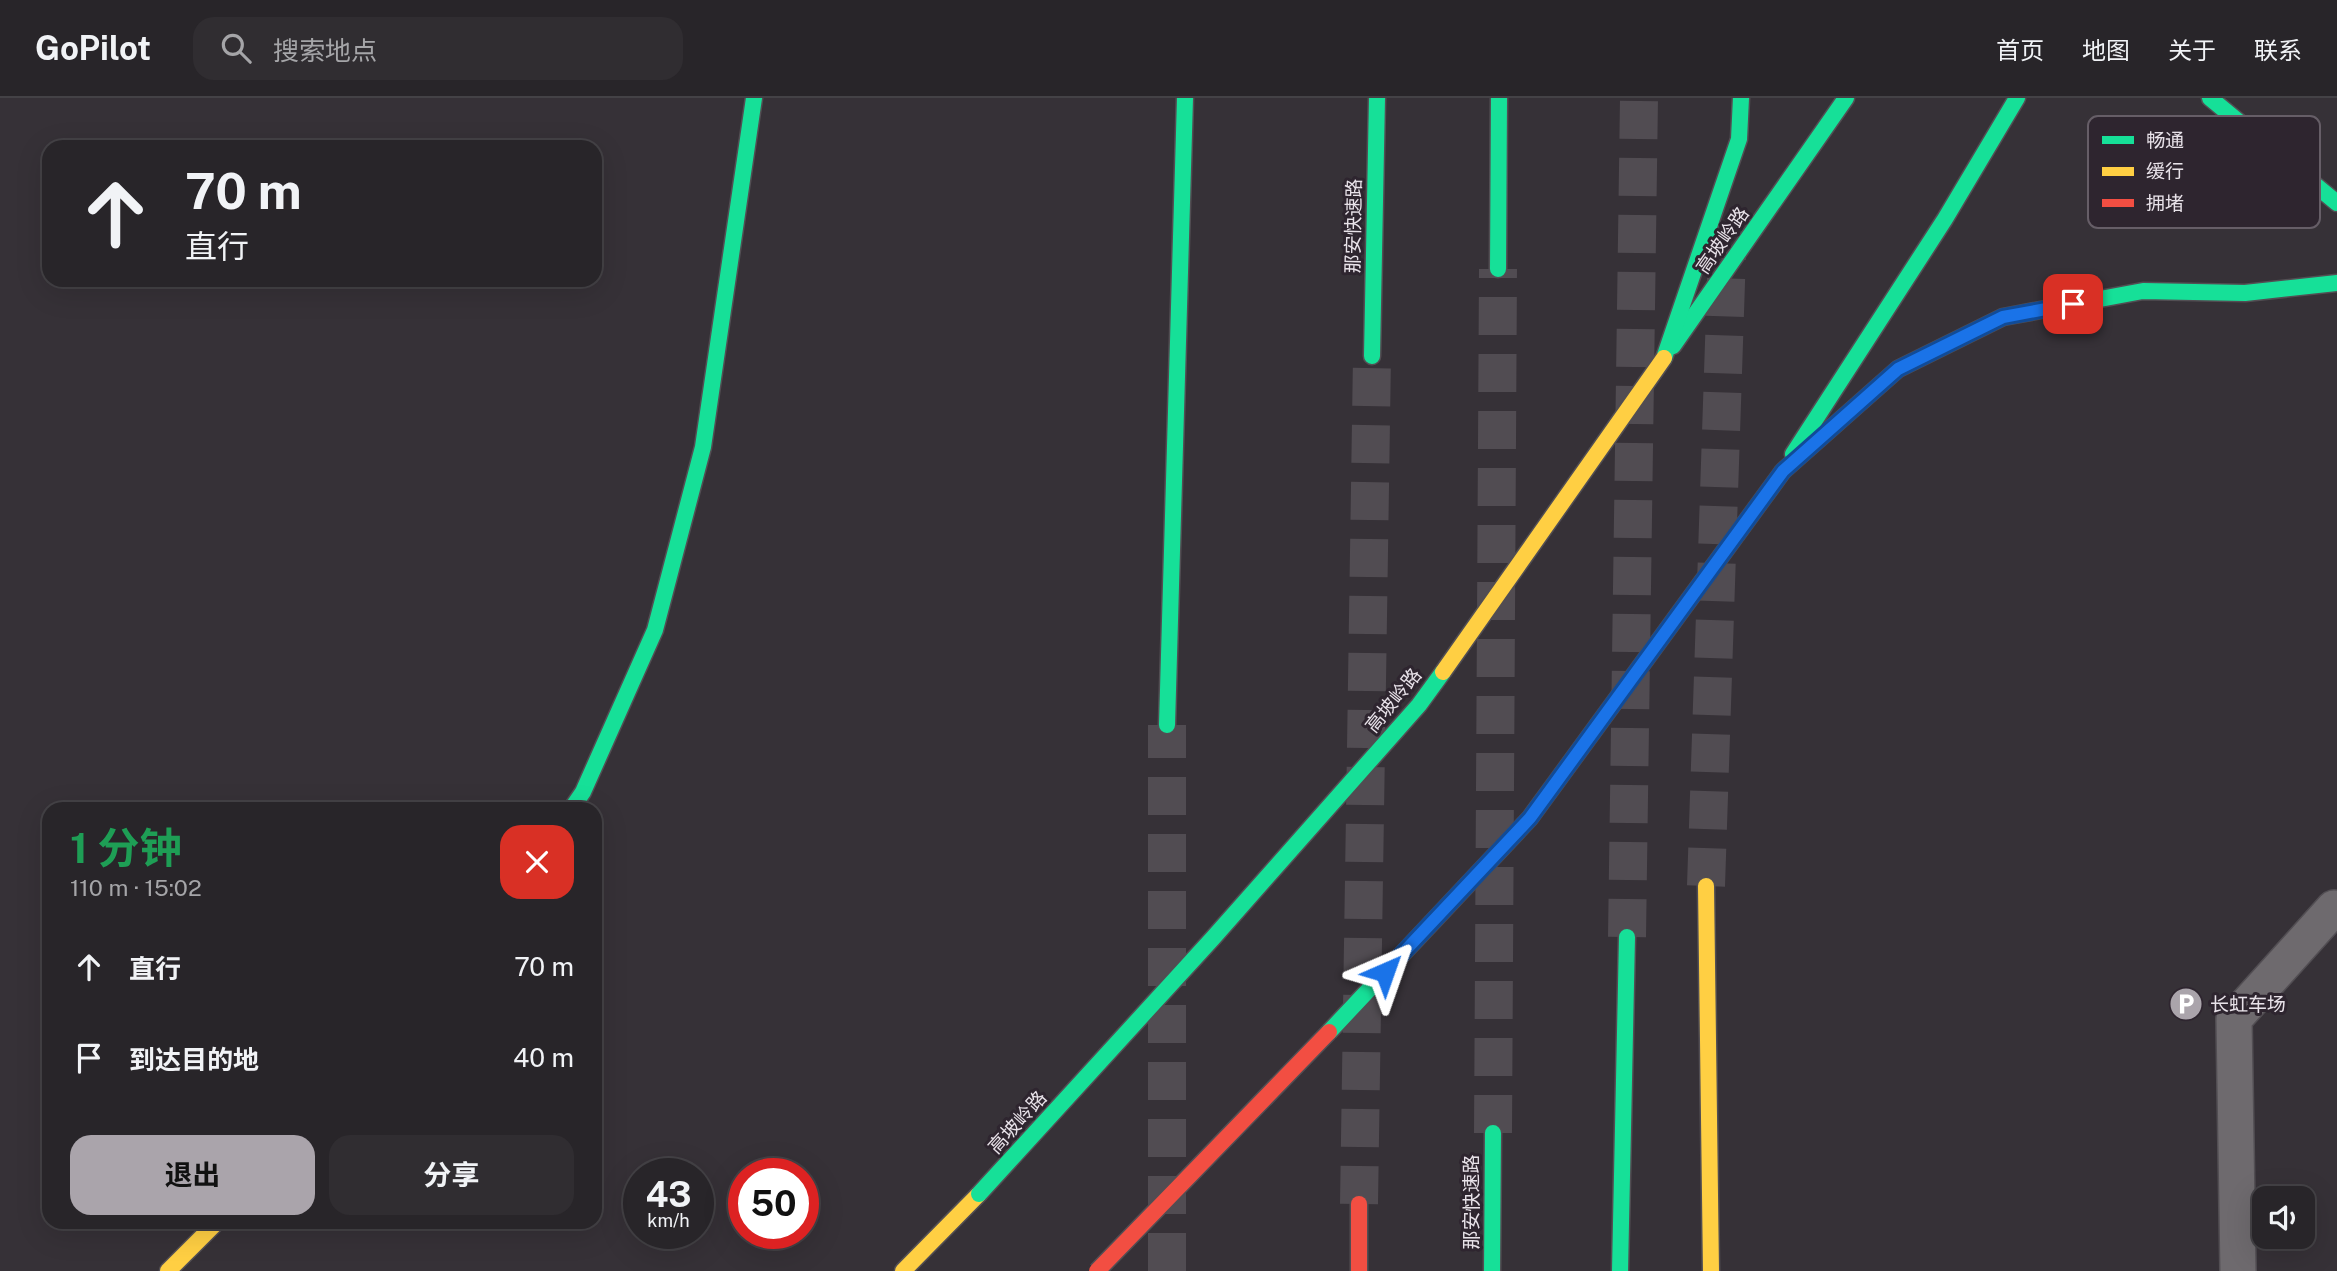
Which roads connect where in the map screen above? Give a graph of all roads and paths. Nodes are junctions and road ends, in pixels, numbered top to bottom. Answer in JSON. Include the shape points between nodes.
{"nodes":[{"id":1,"x":754,"y":98,"type":"edge"},
{"id":2,"x":1185,"y":98,"type":"edge"},
{"id":3,"x":1377,"y":98,"type":"edge"},
{"id":4,"x":1500,"y":98,"type":"edge"},
{"id":5,"x":1741,"y":98,"type":"edge"},
{"id":6,"x":1846,"y":98,"type":"edge"},
{"id":7,"x":2017,"y":98,"type":"edge"},
{"id":8,"x":2210,"y":98,"type":"edge"},
{"id":9,"x":2232,"y":116,"type":"edge"},
{"id":10,"x":2320,"y":189,"type":"edge"},
{"id":11,"x":2337,"y":203,"type":"edge"},
{"id":12,"x":1498,"y":268,"type":"tunnel mouth"},
{"id":13,"x":2337,"y":283,"type":"edge"},
{"id":14,"x":1372,"y":356,"type":"tunnel mouth"},
{"id":15,"x":1664,"y":358,"type":"junction"},
{"id":16,"x":1783,"y":471,"type":"junction"},
{"id":17,"x":1167,"y":725,"type":"tunnel mouth"},
{"id":18,"x":576,"y":802,"type":"edge"},
{"id":19,"x":1706,"y":886,"type":"tunnel mouth"},
{"id":20,"x":2337,"y":909,"type":"edge"},
{"id":21,"x":1627,"y":937,"type":"tunnel mouth"},
{"id":22,"x":1493,"y":1133,"type":"tunnel mouth"},
{"id":23,"x":1359,"y":1204,"type":"tunnel mouth"},
{"id":24,"x":210,"y":1229,"type":"edge"},
{"id":25,"x":168,"y":1271,"type":"edge"},
{"id":26,"x":902,"y":1271,"type":"edge"},
{"id":27,"x":1097,"y":1271,"type":"edge"},
{"id":28,"x":1359,"y":1271,"type":"edge"},
{"id":29,"x":1492,"y":1271,"type":"edge"},
{"id":30,"x":1620,"y":1271,"type":"edge"},
{"id":31,"x":1711,"y":1271,"type":"edge"},
{"id":32,"x":2238,"y":1271,"type":"edge"}],
"edges":[{"from":1,"to":18,"type":"main road","via":[[703,447],[656,630]]},
{"from":2,"to":17,"type":"main road"},
{"from":3,"to":14,"type":"main road","name":"那安快速路"},
{"from":4,"to":12,"type":"main road"},
{"from":5,"to":15,"type":"main road","via":[[1739,139]]},
{"from":6,"to":15,"type":"main road","name":"高坡岭路"},
{"from":7,"to":16,"type":"main road"},
{"from":8,"to":9,"type":"main road"},
{"from":10,"to":11,"type":"main road"},
{"from":13,"to":16,"type":"main road","via":[[2245,293],[2143,291],[2003,317],[1898,369]]},
{"from":15,"to":26,"type":"main road","name":"高坡岭路","bridge":true,"via":[[1419,705],[1213,939],[979,1194]]},
{"from":16,"to":27,"type":"main road","bridge":true,"via":[[1530,818]]},
{"from":19,"to":31,"type":"main road"},
{"from":20,"to":32,"type":"lane","via":[[2234,1019]]},
{"from":21,"to":30,"type":"main road"},
{"from":22,"to":29,"type":"main road","name":"那安快速路"},
{"from":23,"to":28,"type":"main road"},
{"from":24,"to":25,"type":"main road"}]}
